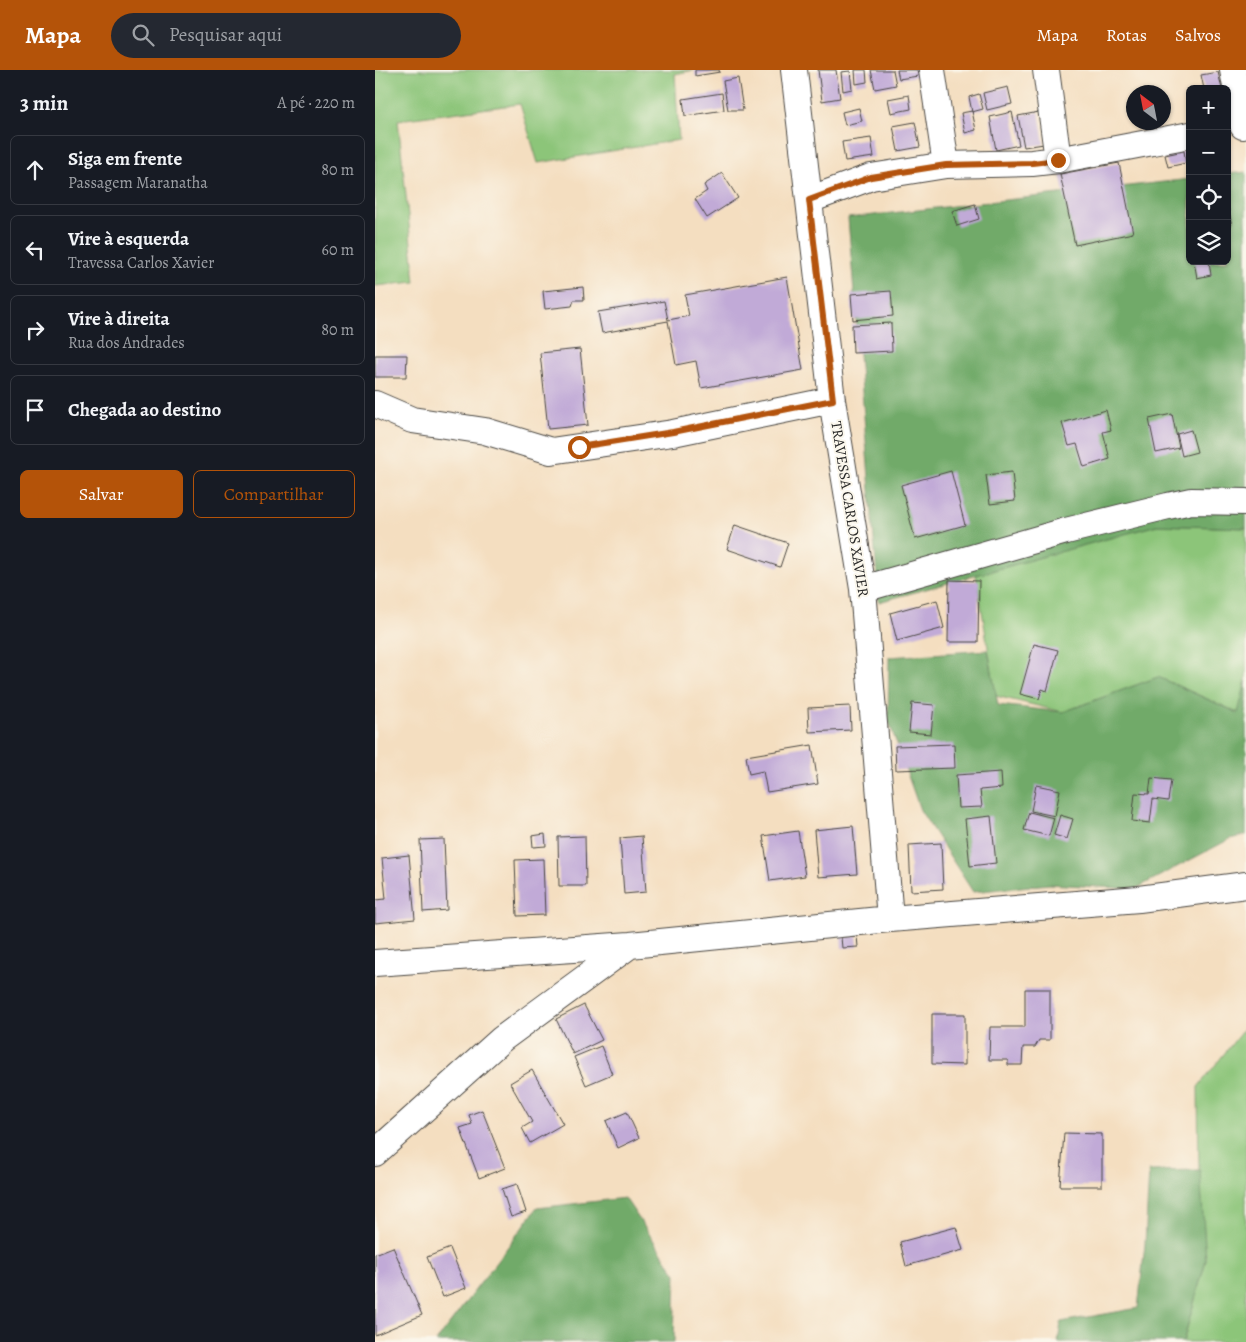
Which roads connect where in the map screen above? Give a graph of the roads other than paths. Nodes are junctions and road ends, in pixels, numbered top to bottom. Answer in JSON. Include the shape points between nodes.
{"nodes":[{"id":1,"x":794,"y":70,"type":"edge"},
{"id":2,"x":932,"y":70,"type":"edge"},
{"id":3,"x":1046,"y":70,"type":"edge"},
{"id":4,"x":1233,"y":70,"type":"edge"},
{"id":5,"x":1239,"y":127,"type":"edge"},
{"id":6,"x":1186,"y":136,"type":"edge"},
{"id":7,"x":1058,"y":160,"type":"junction"},
{"id":8,"x":946,"y":165,"type":"junction"},
{"id":9,"x":809,"y":200,"type":"junction"},
{"id":10,"x":833,"y":400,"type":"junction"},
{"id":11,"x":375,"y":404,"type":"edge"},
{"id":12,"x":1246,"y":502,"type":"edge"},
{"id":13,"x":863,"y":589,"type":"junction"},
{"id":14,"x":1246,"y":884,"type":"edge"},
{"id":15,"x":890,"y":919,"type":"junction"},
{"id":16,"x":630,"y":945,"type":"junction"},
{"id":17,"x":375,"y":963,"type":"edge"},
{"id":18,"x":375,"y":1153,"type":"edge"}],
"edges":[{"from":1,"to":9,"type":"street","name":"TRAVESSA CARLOS XAVIER"},
{"from":2,"to":8,"type":"street"},
{"from":3,"to":7,"type":"street"},
{"from":4,"to":5,"type":"street"},
{"from":6,"to":7,"type":"street"},
{"from":7,"to":8,"type":"street"},
{"from":8,"to":9,"type":"street","via":[[871,177]]},
{"from":9,"to":10,"type":"street","name":"TRAVESSA CARLOS XAVIER"},
{"from":10,"to":11,"type":"street","via":[[673,432],[551,451],[485,431],[411,420]]},
{"from":10,"to":13,"type":"street","name":"TRAVESSA CARLOS XAVIER"},
{"from":12,"to":13,"type":"street","via":[[1191,501],[1168,506],[1067,530]]},
{"from":13,"to":15,"type":"street","name":"TRAVESSA CARLOS XAVIER"},
{"from":14,"to":15,"type":"street","via":[[1139,899]]},
{"from":15,"to":16,"type":"street"},
{"from":16,"to":17,"type":"street"},
{"from":16,"to":18,"type":"street","via":[[502,1039]]}]}
